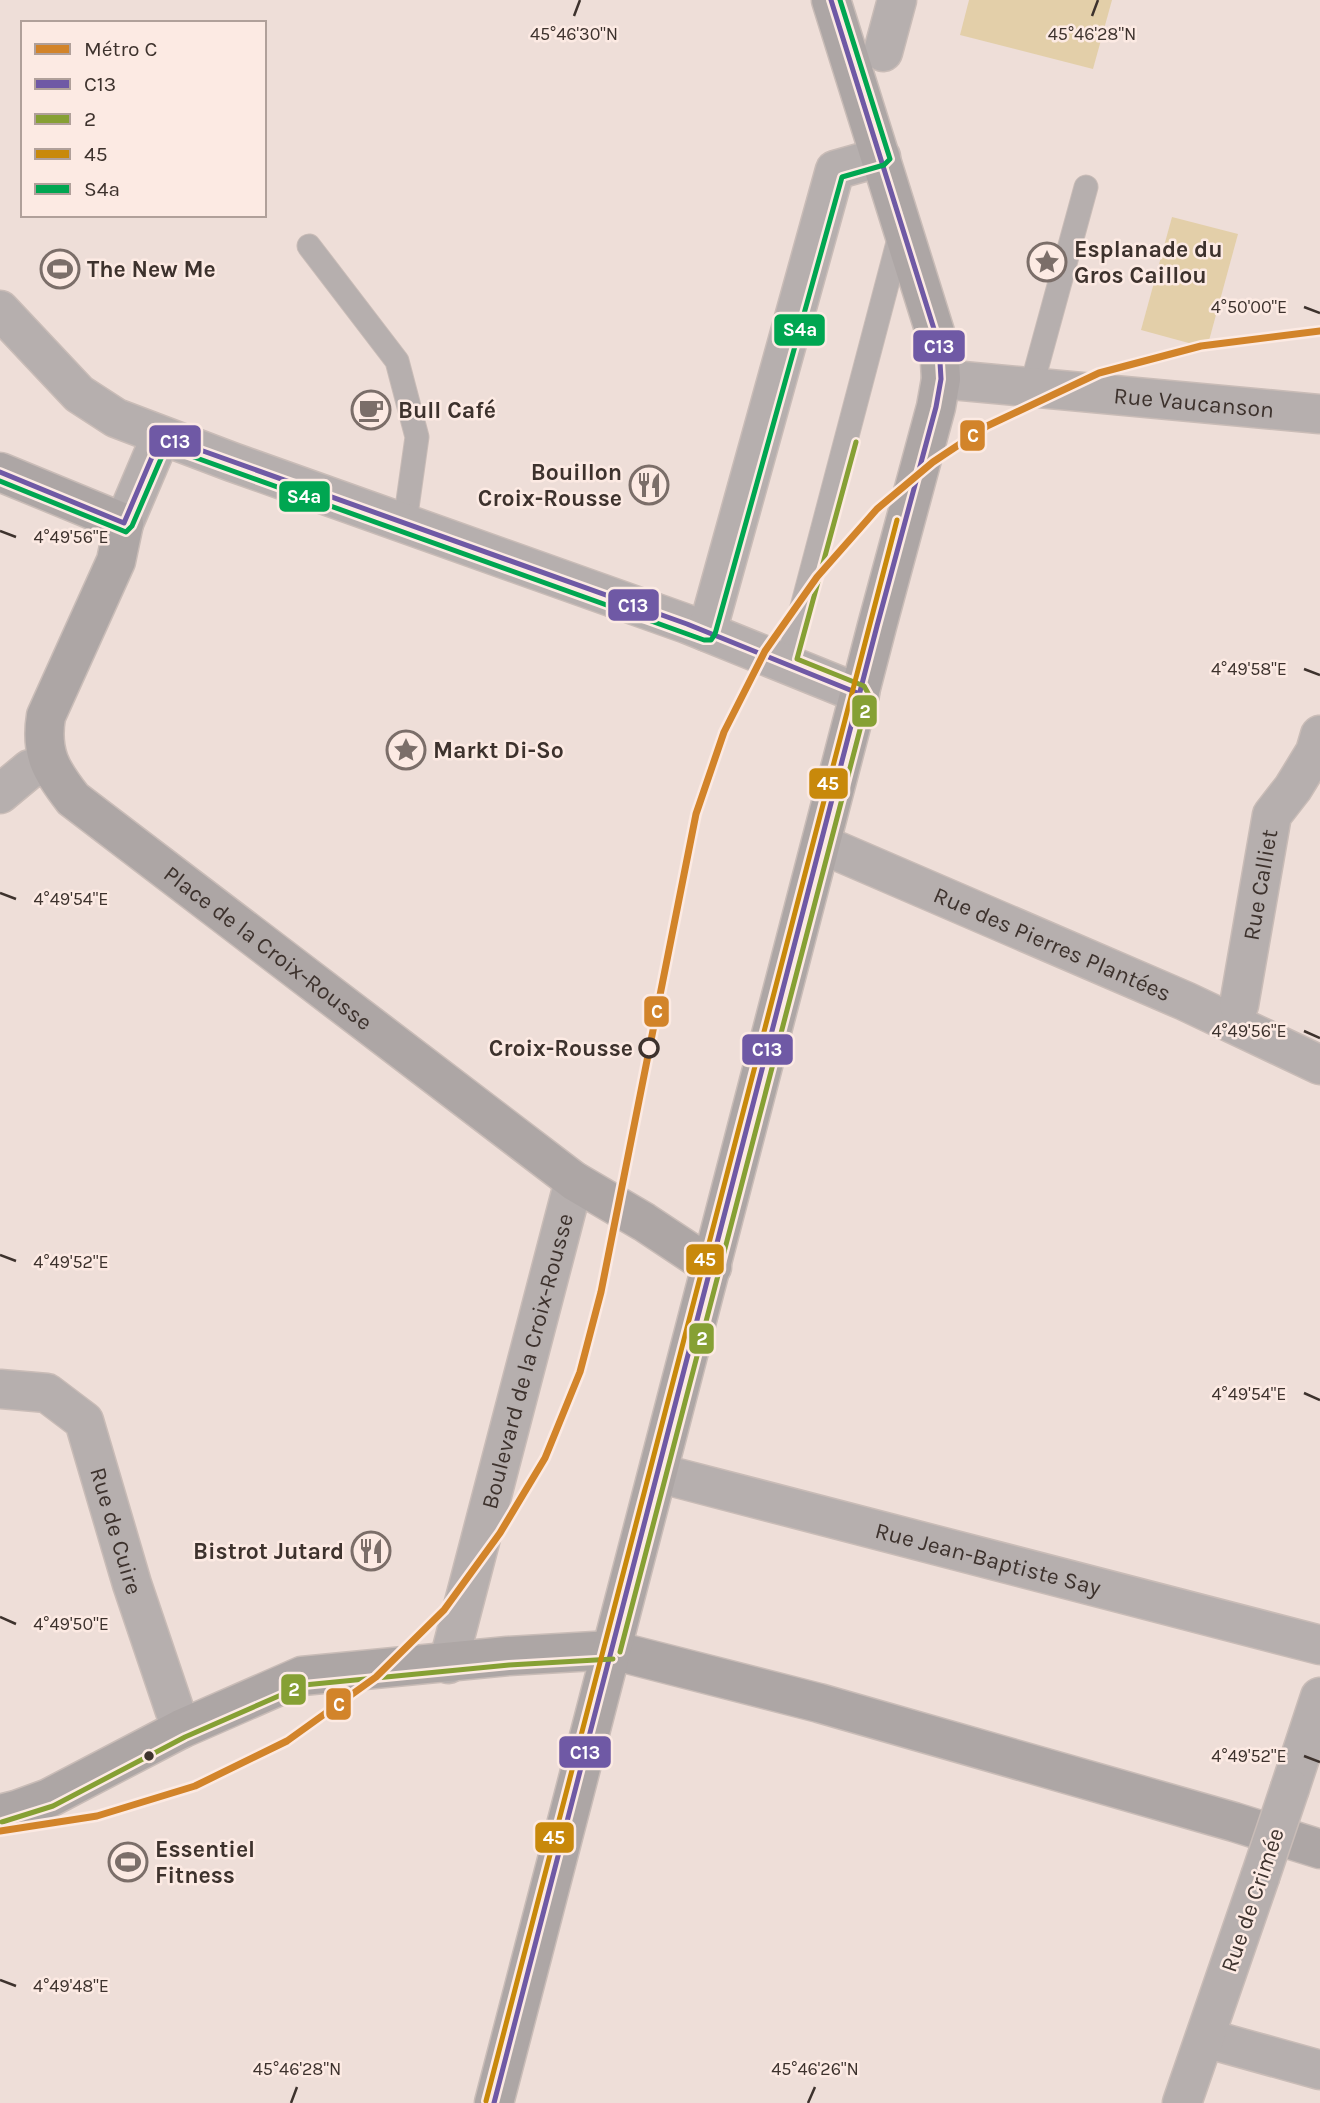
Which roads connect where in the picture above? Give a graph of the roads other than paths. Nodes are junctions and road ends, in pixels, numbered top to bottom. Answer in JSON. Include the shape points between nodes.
{"nodes":[{"id":1,"x":831,"y":0,"type":"edge"},
{"id":2,"x":897,"y":0,"type":"edge"},
{"id":3,"x":883,"y":52,"type":"dead end"},
{"id":4,"x":881,"y":157,"type":"junction"},
{"id":5,"x":1086,"y":187,"type":"dead end"},
{"id":6,"x":903,"y":226,"type":"junction"},
{"id":7,"x":309,"y":246,"type":"dead end"},
{"id":8,"x":0,"y":310,"type":"edge"},
{"id":9,"x":941,"y":379,"type":"junction"},
{"id":10,"x":1031,"y":388,"type":"junction"},
{"id":11,"x":1320,"y":414,"type":"edge"},
{"id":12,"x":161,"y":436,"type":"junction"},
{"id":13,"x":0,"y":472,"type":"edge"},
{"id":14,"x":405,"y":522,"type":"junction"},
{"id":15,"x":124,"y":523,"type":"junction"},
{"id":16,"x":707,"y":632,"type":"junction"},
{"id":17,"x":787,"y":664,"type":"junction"},
{"id":18,"x":860,"y":694,"type":"junction"},
{"id":19,"x":1320,"y":735,"type":"edge"},
{"id":20,"x":48,"y":765,"type":"junction"},
{"id":21,"x":0,"y":794,"type":"edge"},
{"id":22,"x":821,"y":844,"type":"junction"},
{"id":23,"x":1239,"y":1005,"type":"dead end"},
{"id":24,"x":1320,"y":1065,"type":"edge"},
{"id":25,"x":574,"y":1181,"type":"junction"},
{"id":26,"x":712,"y":1266,"type":"junction"},
{"id":27,"x":0,"y":1389,"type":"edge"},
{"id":28,"x":658,"y":1473,"type":"junction"},
{"id":29,"x":1320,"y":1645,"type":"edge"},
{"id":30,"x":612,"y":1650,"type":"junction"},
{"id":31,"x":448,"y":1664,"type":"junction"},
{"id":32,"x":1320,"y":1697,"type":"edge"},
{"id":33,"x":181,"y":1729,"type":"junction"},
{"id":34,"x":0,"y":1814,"type":"edge"},
{"id":35,"x":1320,"y":1849,"type":"edge"},
{"id":36,"x":1205,"y":2038,"type":"junction"},
{"id":37,"x":1320,"y":2070,"type":"edge"},
{"id":38,"x":494,"y":2103,"type":"edge"},
{"id":39,"x":1182,"y":2103,"type":"edge"}],
"edges":[{"from":1,"to":4,"type":"street"},
{"from":2,"to":3,"type":"street"},
{"from":4,"to":6,"type":"street"},
{"from":4,"to":16,"type":"street","via":[[835,170]]},
{"from":5,"to":10,"type":"lane"},
{"from":6,"to":9,"type":"street","via":[[939,345]]},
{"from":6,"to":17,"type":"lane"},
{"from":7,"to":14,"type":"lane","via":[[397,361],[417,437]]},
{"from":8,"to":12,"type":"street","via":[[79,394],[116,418]]},
{"from":9,"to":10,"type":"street","name":"Rue Vaucanson"},
{"from":9,"to":18,"type":"street"},
{"from":10,"to":11,"type":"street","name":"Rue Vaucanson"},
{"from":12,"to":14,"type":"street"},
{"from":12,"to":15,"type":"street","name":"Place de la Croix-Rousse"},
{"from":13,"to":15,"type":"street"},
{"from":14,"to":16,"type":"street"},
{"from":15,"to":20,"type":"street","name":"Place de la Croix-Rousse","via":[[116,561],[47,716],[43,735]]},
{"from":16,"to":17,"type":"street"},
{"from":17,"to":18,"type":"street"},
{"from":18,"to":22,"type":"street"},
{"from":19,"to":23,"type":"street","name":"Rue Calliet","via":[[1315,752],[1272,815]]},
{"from":20,"to":21,"type":"street","via":[[30,769]]},
{"from":20,"to":25,"type":"street","name":"Place de la Croix-Rousse","via":[[73,799],[101,822]]},
{"from":22,"to":24,"type":"street","name":"Rue des Pierres Plantées","via":[[1185,1001]]},
{"from":22,"to":26,"type":"street"},
{"from":25,"to":26,"type":"street","name":"Place de la Croix-Rousse"},
{"from":25,"to":31,"type":"street","name":"Boulevard de la Croix-Rousse"},
{"from":26,"to":28,"type":"street"},
{"from":27,"to":33,"type":"street","name":"Rue de Cuire","via":[[47,1394],[84,1421]]},
{"from":28,"to":29,"type":"street","name":"Rue Jean-Baptiste Say"},
{"from":28,"to":30,"type":"street"},
{"from":30,"to":31,"type":"street"},
{"from":30,"to":35,"type":"street","via":[[819,1703]]},
{"from":30,"to":38,"type":"street"},
{"from":31,"to":33,"type":"street","via":[[302,1676]]},
{"from":32,"to":36,"type":"street","name":"Rue de Crimée","bridge":true},
{"from":33,"to":34,"type":"street","via":[[49,1798]]},
{"from":36,"to":37,"type":"street"},
{"from":36,"to":39,"type":"street","name":"Rue de Crimée"}]}
